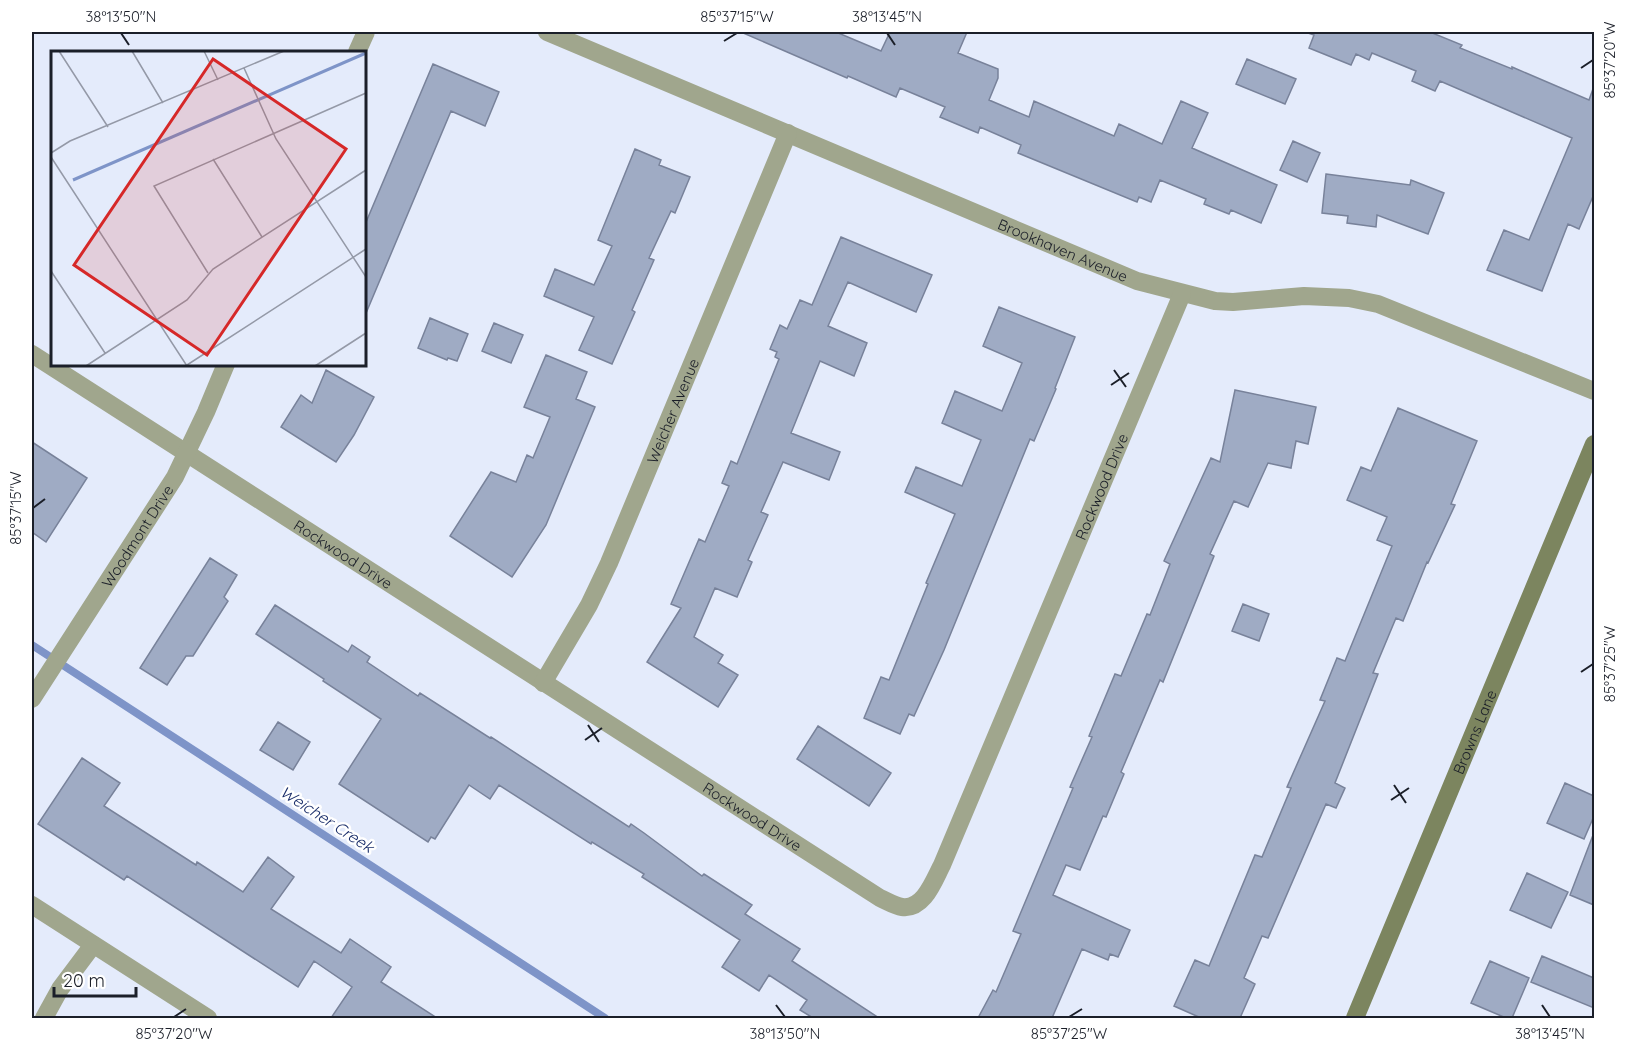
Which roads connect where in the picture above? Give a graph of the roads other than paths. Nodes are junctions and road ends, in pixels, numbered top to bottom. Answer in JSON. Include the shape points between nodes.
{"nodes":[{"id":1,"x":366,"y":32,"type":"edge"},
{"id":2,"x":547,"y":32,"type":"edge"},
{"id":3,"x":357,"y":51,"type":"edge"},
{"id":4,"x":788,"y":133,"type":"junction"},
{"id":5,"x":1182,"y":294,"type":"junction"},
{"id":6,"x":32,"y":354,"type":"edge"},
{"id":7,"x":225,"y":366,"type":"edge"},
{"id":8,"x":1594,"y":391,"type":"edge"},
{"id":9,"x":1594,"y":444,"type":"edge"},
{"id":10,"x":185,"y":453,"type":"junction"},
{"id":11,"x":543,"y":683,"type":"junction"},
{"id":12,"x":32,"y":699,"type":"edge"},
{"id":13,"x":32,"y":905,"type":"edge"},
{"id":14,"x":93,"y":945,"type":"junction"},
{"id":15,"x":44,"y":1018,"type":"edge"},
{"id":16,"x":208,"y":1018,"type":"edge"},
{"id":17,"x":1355,"y":1018,"type":"edge"}],
"edges":[{"from":1,"to":3,"type":"street"},
{"from":2,"to":4,"type":"street","name":"Brookhaven Avenue"},
{"from":4,"to":5,"type":"street","name":"Brookhaven Avenue","via":[[1137,282]]},
{"from":4,"to":11,"type":"street","name":"Weicher Avenue","via":[[609,563]]},
{"from":5,"to":8,"type":"street","name":"Brookhaven Avenue","via":[[1233,302],[1304,296],[1378,304]]},
{"from":5,"to":11,"type":"street","name":"Rockwood Drive","via":[[942,865],[918,904],[903,907],[880,898]]},
{"from":6,"to":10,"type":"street","name":"Rockwood Drive"},
{"from":7,"to":10,"type":"street","name":"Woodmont Drive"},
{"from":9,"to":17,"type":"street","name":"Browns Lane"},
{"from":10,"to":11,"type":"street","name":"Rockwood Drive"},
{"from":10,"to":12,"type":"street","name":"Woodmont Drive","via":[[175,477]]},
{"from":13,"to":14,"type":"street"},
{"from":14,"to":15,"type":"street"},
{"from":14,"to":16,"type":"street"}]}
